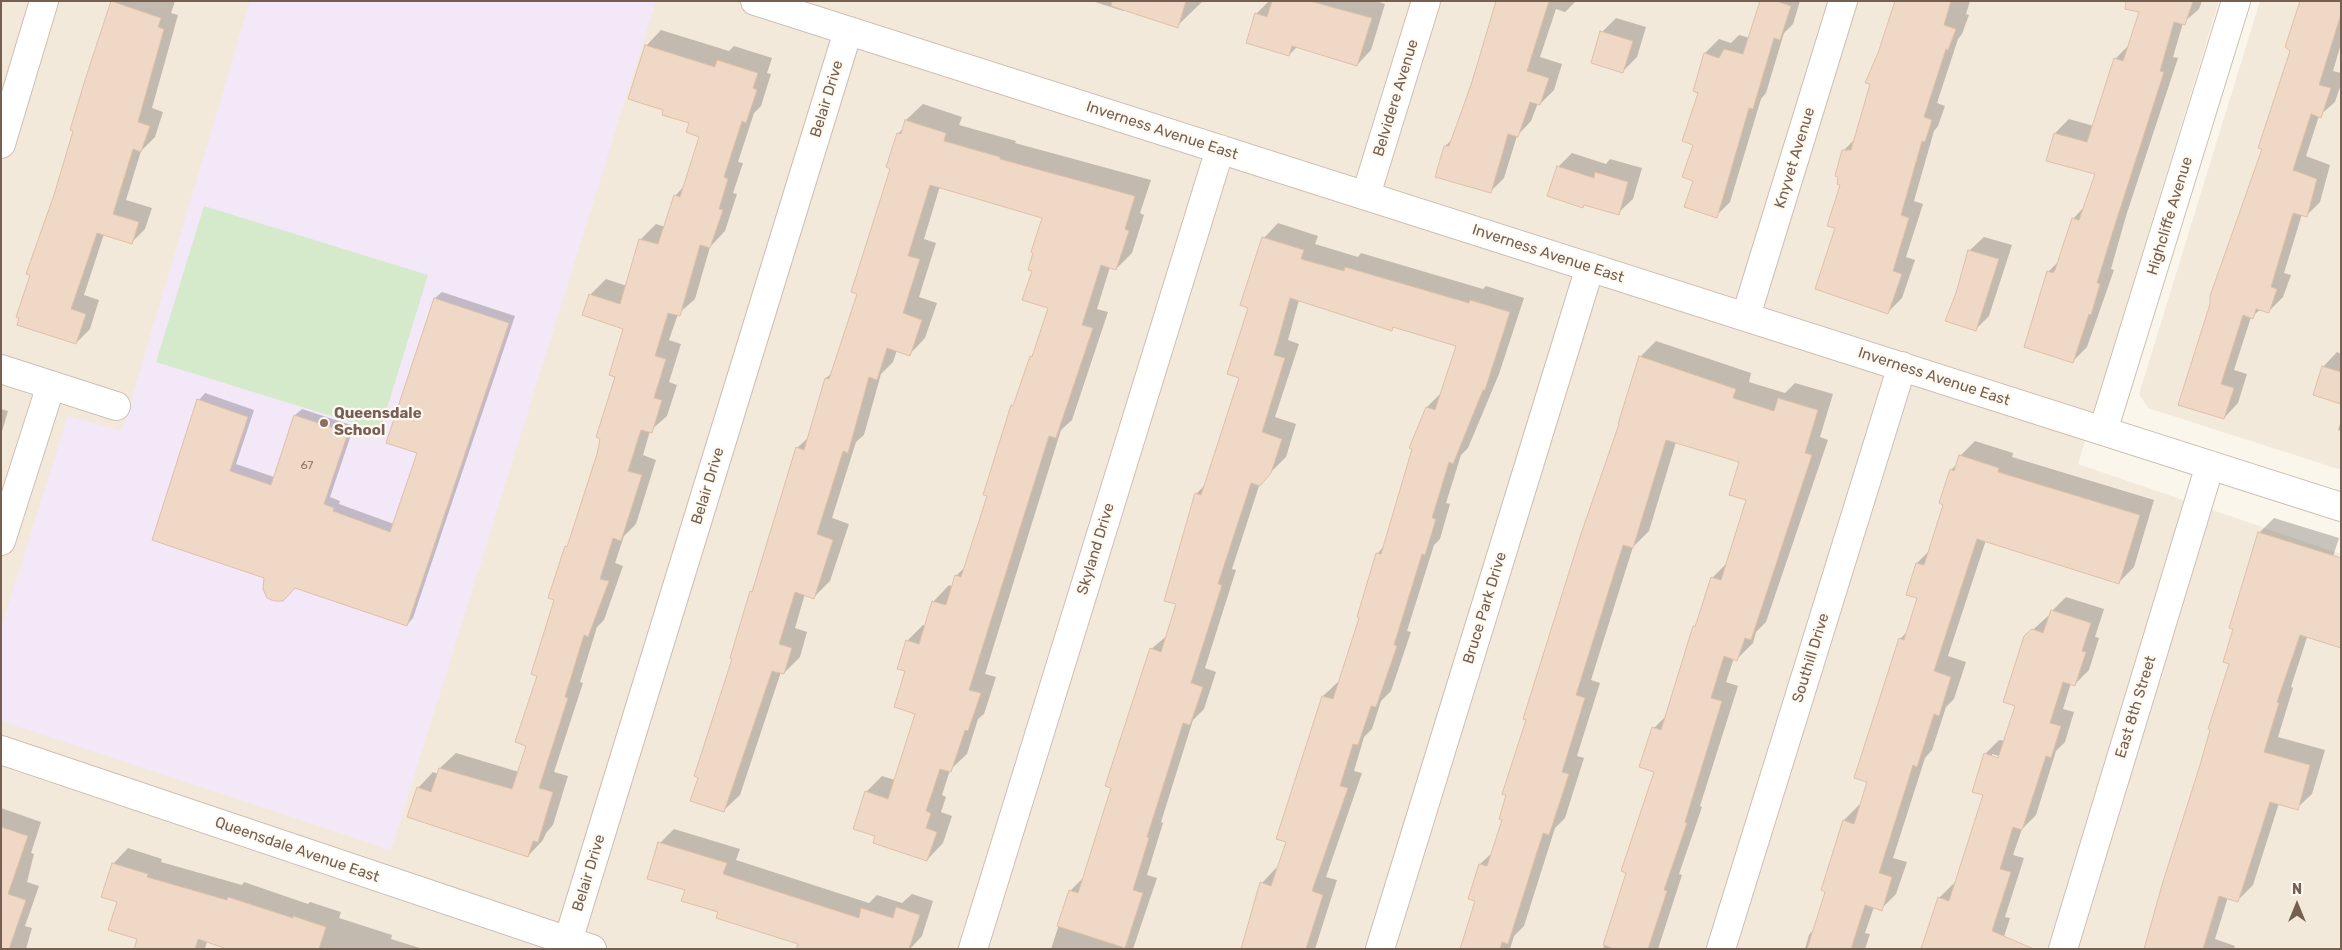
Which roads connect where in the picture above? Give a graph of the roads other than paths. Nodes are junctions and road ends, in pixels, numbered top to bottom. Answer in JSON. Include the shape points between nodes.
{"nodes":[{"id":1,"x":44,"y":1,"type":"edge"},
{"id":2,"x":755,"y":1,"type":"edge"},
{"id":3,"x":1426,"y":1,"type":"edge"},
{"id":4,"x":1843,"y":1,"type":"edge"},
{"id":5,"x":2236,"y":1,"type":"edge"},
{"id":6,"x":848,"y":30,"type":"junction"},
{"id":7,"x":1,"y":144,"type":"edge"},
{"id":8,"x":1220,"y":149,"type":"junction"},
{"id":9,"x":1366,"y":195,"type":"junction"},
{"id":10,"x":1590,"y":267,"type":"junction"},
{"id":11,"x":1746,"y":316,"type":"junction"},
{"id":12,"x":1902,"y":366,"type":"junction"},
{"id":13,"x":1,"y":369,"type":"edge"},
{"id":14,"x":51,"y":385,"type":"junction"},
{"id":15,"x":116,"y":406,"type":"dead end"},
{"id":16,"x":2103,"y":431,"type":"junction"},
{"id":17,"x":2210,"y":465,"type":"junction"},
{"id":18,"x":2341,"y":507,"type":"edge"},
{"id":19,"x":1,"y":541,"type":"edge"},
{"id":20,"x":1,"y":750,"type":"edge"},
{"id":21,"x":580,"y":945,"type":"edge"},
{"id":22,"x":973,"y":949,"type":"edge"},
{"id":23,"x":1380,"y":949,"type":"edge"},
{"id":24,"x":1721,"y":949,"type":"edge"},
{"id":25,"x":2063,"y":949,"type":"edge"}],
"edges":[{"from":1,"to":7,"type":"street"},
{"from":2,"to":6,"type":"street","name":"Inverness Avenue East"},
{"from":3,"to":9,"type":"street","name":"Belvidere Avenue"},
{"from":4,"to":11,"type":"street","name":"Knyvet Avenue"},
{"from":5,"to":16,"type":"street","name":"Highcliffe Avenue"},
{"from":6,"to":8,"type":"street","name":"Inverness Avenue East"},
{"from":6,"to":21,"type":"street","name":"Belair Drive"},
{"from":8,"to":9,"type":"street","name":"Inverness Avenue East"},
{"from":8,"to":22,"type":"street","name":"Skyland Drive"},
{"from":9,"to":10,"type":"street","name":"Inverness Avenue East"},
{"from":10,"to":11,"type":"street","name":"Inverness Avenue East"},
{"from":10,"to":23,"type":"street","name":"Bruce Park Drive"},
{"from":11,"to":12,"type":"street","name":"Inverness Avenue East"},
{"from":12,"to":16,"type":"street","name":"Inverness Avenue East"},
{"from":12,"to":24,"type":"street","name":"Southill Drive"},
{"from":13,"to":14,"type":"street"},
{"from":14,"to":15,"type":"street"},
{"from":14,"to":19,"type":"street"},
{"from":16,"to":17,"type":"street","name":"Inverness Avenue East"},
{"from":17,"to":18,"type":"street","name":"Inverness Avenue East"},
{"from":17,"to":25,"type":"street","name":"East 8th Street"},
{"from":20,"to":21,"type":"street","name":"Queensdale Avenue East"}]}
